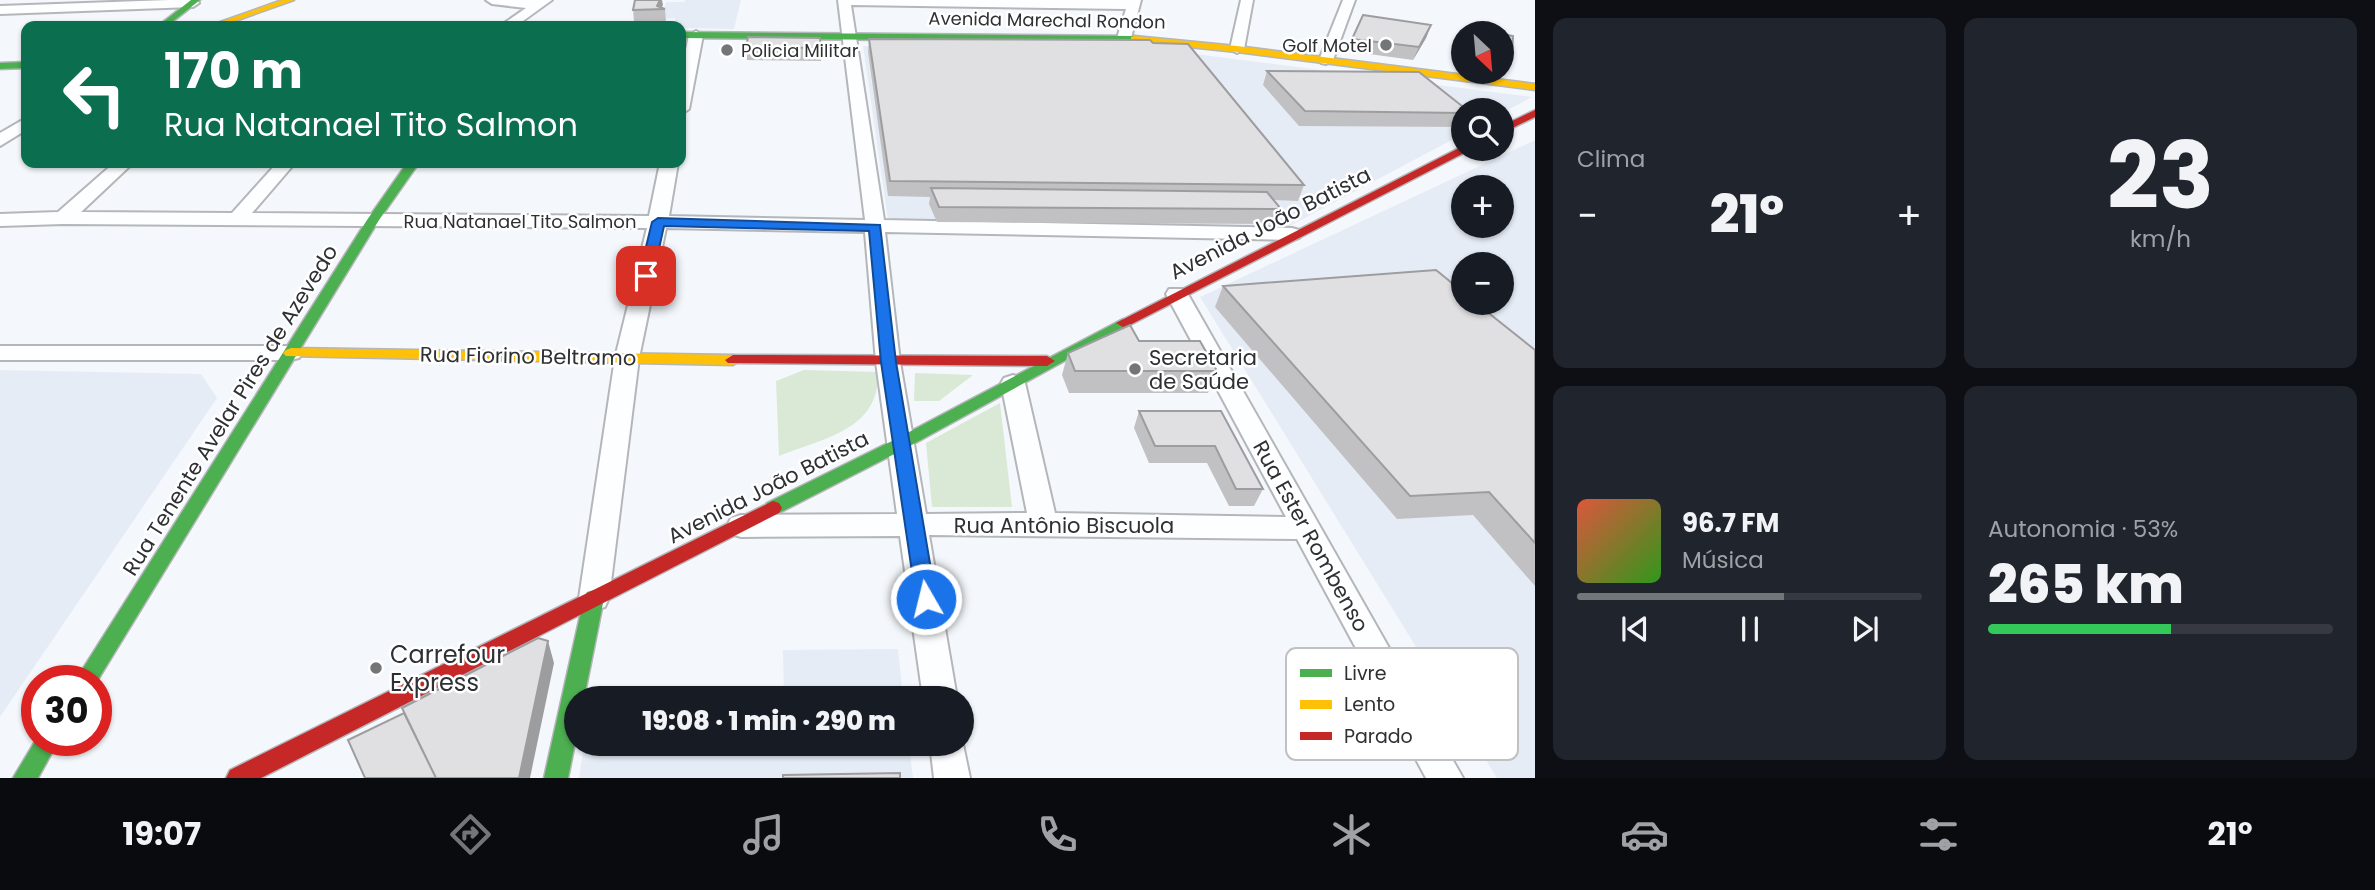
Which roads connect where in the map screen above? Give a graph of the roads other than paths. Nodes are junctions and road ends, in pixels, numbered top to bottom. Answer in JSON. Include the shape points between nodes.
{"nodes":[{"id":1,"x":290,"y":0,"type":"edge"},
{"id":2,"x":492,"y":0,"type":"edge"},
{"id":3,"x":1247,"y":0,"type":"edge"},
{"id":4,"x":1349,"y":0,"type":"edge"},
{"id":5,"x":195,"y":1,"type":"edge"},
{"id":6,"x":844,"y":1,"type":"edge"},
{"id":7,"x":542,"y":3,"type":"edge"},
{"id":8,"x":1135,"y":3,"type":"edge"},
{"id":9,"x":0,"y":10,"type":"edge"},
{"id":10,"x":169,"y":21,"type":"edge"},
{"id":11,"x":229,"y":21,"type":"edge"},
{"id":12,"x":515,"y":21,"type":"edge"},
{"id":13,"x":688,"y":35,"type":"edge"},
{"id":14,"x":848,"y":35,"type":"junction"},
{"id":15,"x":1124,"y":38,"type":"junction"},
{"id":16,"x":1237,"y":49,"type":"junction"},
{"id":17,"x":686,"y":56,"type":"edge"},
{"id":18,"x":1326,"y":60,"type":"junction"},
{"id":19,"x":21,"y":65,"type":"edge"},
{"id":20,"x":0,"y":66,"type":"edge"},
{"id":21,"x":1535,"y":87,"type":"edge"},
{"id":22,"x":1535,"y":113,"type":"edge"},
{"id":23,"x":1514,"y":124,"type":"edge"},
{"id":24,"x":21,"y":126,"type":"edge"},
{"id":25,"x":0,"y":141,"type":"edge"},
{"id":26,"x":1451,"y":155,"type":"edge"},
{"id":27,"x":118,"y":168,"type":"edge"},
{"id":28,"x":282,"y":168,"type":"edge"},
{"id":29,"x":409,"y":168,"type":"edge"},
{"id":30,"x":668,"y":168,"type":"edge"},
{"id":31,"x":63,"y":218,"type":"junction"},
{"id":32,"x":237,"y":219,"type":"junction"},
{"id":33,"x":0,"y":220,"type":"edge"},
{"id":34,"x":373,"y":220,"type":"junction"},
{"id":35,"x":658,"y":222,"type":"junction"},
{"id":36,"x":875,"y":227,"type":"junction"},
{"id":37,"x":1292,"y":234,"type":"junction"},
{"id":38,"x":1177,"y":294,"type":"junction"},
{"id":39,"x":0,"y":353,"type":"edge"},
{"id":40,"x":291,"y":353,"type":"junction"},
{"id":41,"x":627,"y":358,"type":"junction"},
{"id":42,"x":1056,"y":361,"type":"junction"},
{"id":43,"x":888,"y":362,"type":"junction"},
{"id":44,"x":1013,"y":383,"type":"junction"},
{"id":45,"x":902,"y":443,"type":"junction"},
{"id":46,"x":1042,"y":524,"type":"junction"},
{"id":47,"x":915,"y":525,"type":"junction"},
{"id":48,"x":736,"y":526,"type":"junction"},
{"id":49,"x":1307,"y":528,"type":"junction"},
{"id":50,"x":594,"y":598,"type":"junction"},
{"id":51,"x":1374,"y":648,"type":"edge"},
{"id":52,"x":96,"y":665,"type":"edge"},
{"id":53,"x":938,"y":686,"type":"edge"},
{"id":54,"x":38,"y":756,"type":"edge"},
{"id":55,"x":948,"y":756,"type":"edge"},
{"id":56,"x":1436,"y":760,"type":"edge"},
{"id":57,"x":25,"y":778,"type":"edge"},
{"id":58,"x":238,"y":778,"type":"edge"},
{"id":59,"x":556,"y":778,"type":"edge"},
{"id":60,"x":951,"y":778,"type":"edge"},
{"id":61,"x":1446,"y":778,"type":"edge"}],
"edges":[{"from":1,"to":11,"type":"main road"},
{"from":2,"to":7,"type":"street"},
{"from":3,"to":16,"type":"street"},
{"from":4,"to":18,"type":"street"},
{"from":5,"to":9,"type":"street"},
{"from":5,"to":10,"type":"main road"},
{"from":6,"to":8,"type":"street"},
{"from":6,"to":14,"type":"street"},
{"from":7,"to":12,"type":"street"},
{"from":8,"to":15,"type":"street"},
{"from":13,"to":14,"type":"main road","name":"Avenida Marechal Rondon"},
{"from":13,"to":17,"type":"street"},
{"from":14,"to":15,"type":"main road","name":"Avenida Marechal Rondon"},
{"from":14,"to":36,"type":"street"},
{"from":15,"to":16,"type":"main road","name":"Avenida Marechal Rondon"},
{"from":16,"to":18,"type":"main road","name":"Avenida Marechal Rondon"},
{"from":18,"to":21,"type":"main road","name":"Avenida Marechal Rondon"},
{"from":19,"to":20,"type":"main road"},
{"from":22,"to":23,"type":"main road"},
{"from":24,"to":25,"type":"street"},
{"from":26,"to":37,"type":"main road","name":"Avenida João Batista"},
{"from":27,"to":31,"type":"street"},
{"from":28,"to":32,"type":"street"},
{"from":29,"to":34,"type":"main road","name":"Rua Tenente Avelar Pires de Azevedo"},
{"from":30,"to":35,"type":"street"},
{"from":31,"to":32,"type":"street","name":"Rua Natanael Tito Salmon"},
{"from":31,"to":33,"type":"street","name":"Rua Natanael Tito Salmon"},
{"from":32,"to":34,"type":"street","name":"Rua Natanael Tito Salmon"},
{"from":34,"to":35,"type":"street","name":"Rua Natanael Tito Salmon"},
{"from":34,"to":40,"type":"main road","name":"Rua Tenente Avelar Pires de Azevedo"},
{"from":35,"to":36,"type":"street","name":"Rua Natanael Tito Salmon"},
{"from":35,"to":41,"type":"street"},
{"from":36,"to":37,"type":"street","name":"Rua Natanael Tito Salmon"},
{"from":36,"to":43,"type":"street"},
{"from":37,"to":38,"type":"main road","name":"Avenida João Batista"},
{"from":38,"to":42,"type":"main road","name":"Avenida João Batista"},
{"from":38,"to":49,"type":"street","name":"Rua Ester Rombenso"},
{"from":39,"to":40,"type":"street","name":"Rua Fiorino Beltramo"},
{"from":40,"to":41,"type":"main road","name":"Rua Fiorino Beltramo"},
{"from":40,"to":52,"type":"main road","name":"Rua Tenente Avelar Pires de Azevedo"},
{"from":41,"to":43,"type":"main road","name":"Rua Fiorino Beltramo"},
{"from":41,"to":50,"type":"street"},
{"from":42,"to":43,"type":"main road","name":"Rua Fiorino Beltramo"},
{"from":42,"to":44,"type":"main road","name":"Avenida João Batista"},
{"from":43,"to":45,"type":"street"},
{"from":44,"to":45,"type":"main road","name":"Avenida João Batista"},
{"from":44,"to":46,"type":"street"},
{"from":45,"to":47,"type":"street"},
{"from":45,"to":48,"type":"main road","name":"Avenida João Batista"},
{"from":46,"to":47,"type":"street","name":"Rua Antônio Biscuola"},
{"from":46,"to":49,"type":"street","name":"Rua Antônio Biscuola"},
{"from":47,"to":48,"type":"street","name":"Rua Antônio Biscuola"},
{"from":47,"to":53,"type":"street"},
{"from":48,"to":50,"type":"main road","name":"Avenida João Batista"},
{"from":49,"to":51,"type":"street","name":"Rua Ester Rombenso"},
{"from":50,"to":58,"type":"main road","name":"Avenida João Batista"},
{"from":50,"to":59,"type":"main road"},
{"from":54,"to":57,"type":"main road"},
{"from":55,"to":60,"type":"street"},
{"from":56,"to":61,"type":"street","name":"Rua Ester Rombenso"}]}
